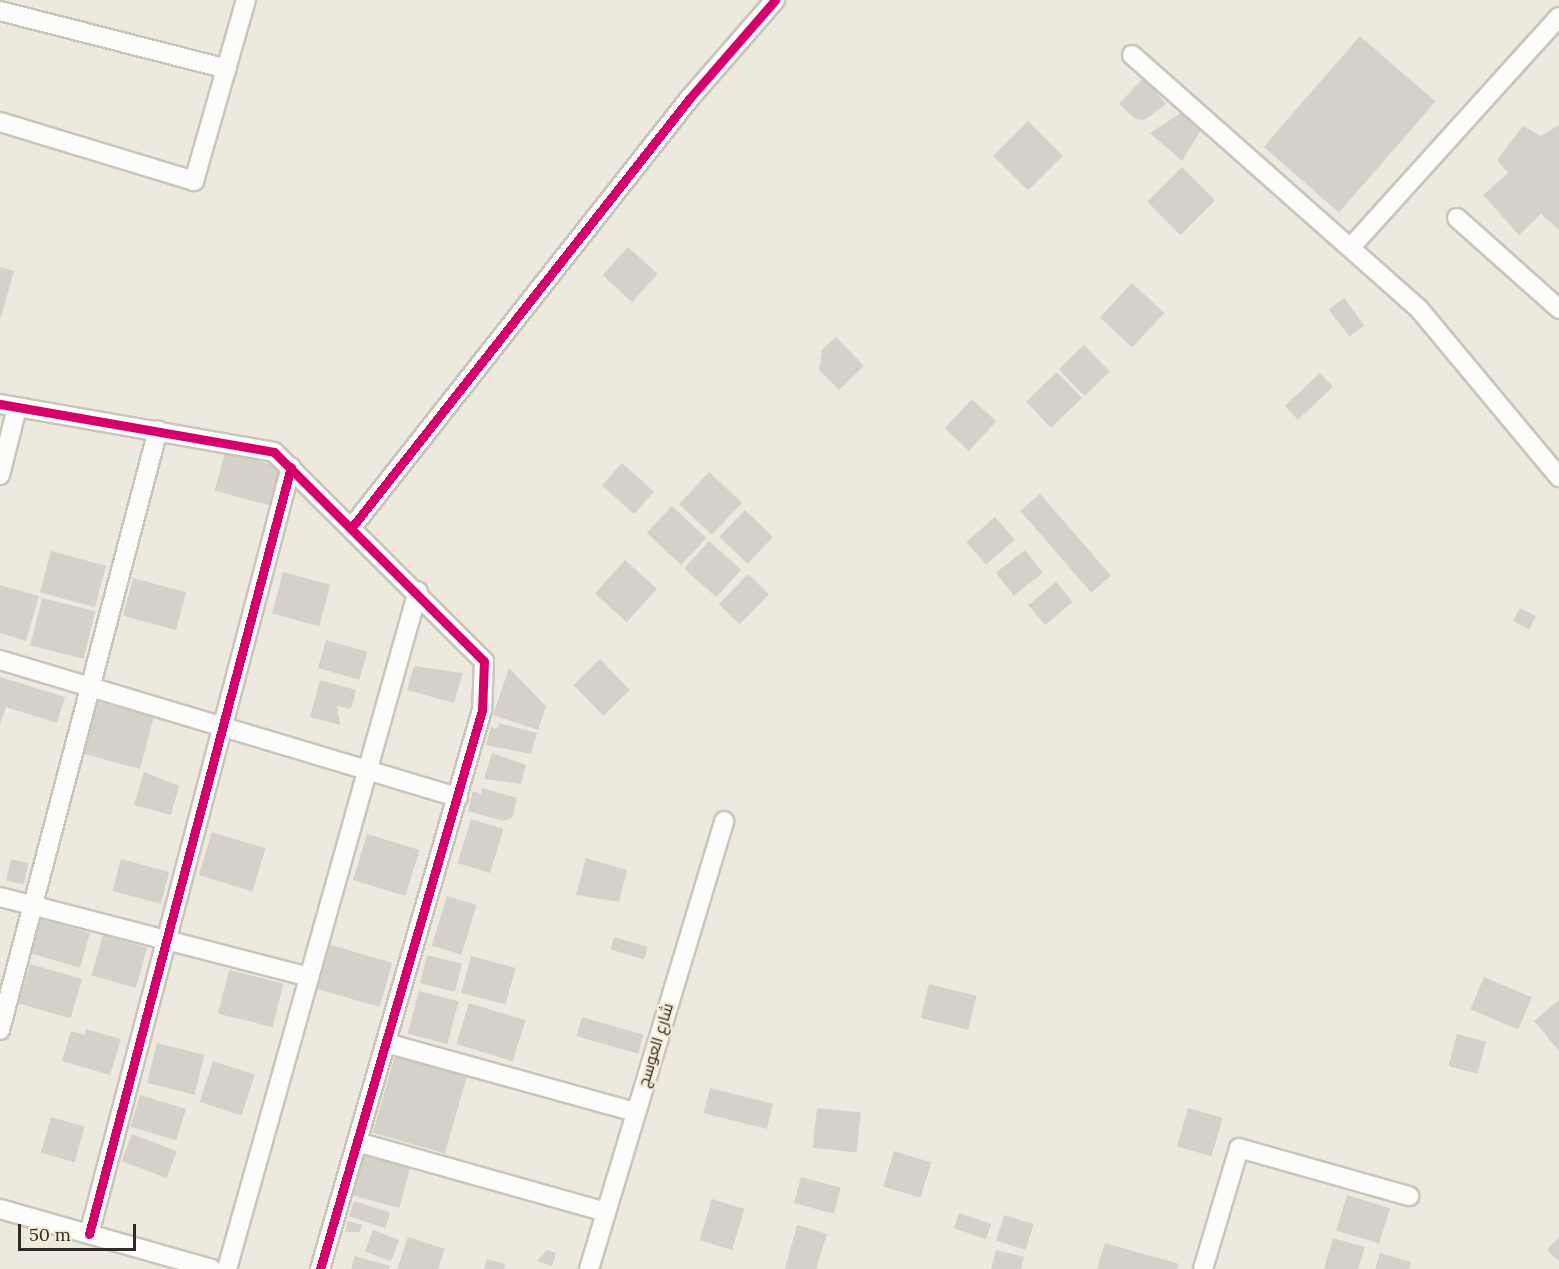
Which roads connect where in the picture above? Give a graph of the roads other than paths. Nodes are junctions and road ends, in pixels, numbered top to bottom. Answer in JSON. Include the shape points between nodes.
{"nodes":[{"id":1,"x":246,"y":0,"type":"edge"},
{"id":2,"x":775,"y":0,"type":"edge"},
{"id":3,"x":0,"y":12,"type":"edge"},
{"id":4,"x":1559,"y":17,"type":"edge"},
{"id":5,"x":1132,"y":55,"type":"dead end"},
{"id":6,"x":226,"y":69,"type":"junction"},
{"id":7,"x":0,"y":122,"type":"edge"},
{"id":8,"x":1457,"y":219,"type":"dead end"},
{"id":9,"x":1351,"y":247,"type":"junction"},
{"id":10,"x":1559,"y":309,"type":"edge"},
{"id":11,"x":8,"y":406,"type":"edge"},
{"id":12,"x":158,"y":430,"type":"junction"},
{"id":13,"x":291,"y":467,"type":"junction"},
{"id":14,"x":0,"y":475,"type":"edge"},
{"id":15,"x":1559,"y":477,"type":"edge"},
{"id":16,"x":352,"y":527,"type":"junction"},
{"id":17,"x":418,"y":591,"type":"junction"},
{"id":18,"x":0,"y":660,"type":"edge"},
{"id":19,"x":88,"y":686,"type":"junction"},
{"id":20,"x":223,"y":726,"type":"junction"},
{"id":21,"x":368,"y":770,"type":"junction"},
{"id":22,"x":458,"y":797,"type":"junction"},
{"id":23,"x":724,"y":822,"type":"dead end"},
{"id":24,"x":0,"y":897,"type":"edge"},
{"id":25,"x":31,"y":905,"type":"junction"},
{"id":26,"x":167,"y":940,"type":"junction"},
{"id":27,"x":309,"y":977,"type":"junction"},
{"id":28,"x":0,"y":1030,"type":"edge"},
{"id":29,"x":386,"y":1043,"type":"junction"},
{"id":30,"x":635,"y":1112,"type":"junction"},
{"id":31,"x":357,"y":1142,"type":"junction"},
{"id":32,"x":1409,"y":1196,"type":"dead end"},
{"id":33,"x":0,"y":1209,"type":"edge"},
{"id":34,"x":606,"y":1212,"type":"junction"},
{"id":35,"x":89,"y":1234,"type":"junction"},
{"id":36,"x":212,"y":1269,"type":"edge"},
{"id":37,"x":227,"y":1269,"type":"edge"},
{"id":38,"x":320,"y":1269,"type":"edge"},
{"id":39,"x":589,"y":1269,"type":"edge"},
{"id":40,"x":1203,"y":1269,"type":"edge"}],
"edges":[{"from":1,"to":6,"type":"street"},
{"from":2,"to":16,"type":"street","via":[[689,99]]},
{"from":3,"to":6,"type":"street"},
{"from":4,"to":9,"type":"street"},
{"from":5,"to":9,"type":"street"},
{"from":6,"to":7,"type":"street","via":[[194,181]]},
{"from":8,"to":10,"type":"street"},
{"from":9,"to":15,"type":"street","via":[[1419,309]]},
{"from":11,"to":12,"type":"street"},
{"from":11,"to":14,"type":"street"},
{"from":12,"to":13,"type":"street","via":[[265,448]]},
{"from":12,"to":19,"type":"street"},
{"from":13,"to":16,"type":"street"},
{"from":13,"to":20,"type":"street"},
{"from":16,"to":17,"type":"street"},
{"from":17,"to":21,"type":"street"},
{"from":17,"to":22,"type":"street","via":[[484,661],[486,692]]},
{"from":18,"to":19,"type":"street"},
{"from":19,"to":20,"type":"street"},
{"from":19,"to":25,"type":"street"},
{"from":20,"to":21,"type":"street"},
{"from":20,"to":26,"type":"street"},
{"from":21,"to":22,"type":"street"},
{"from":21,"to":27,"type":"street"},
{"from":22,"to":29,"type":"street"},
{"from":23,"to":30,"type":"street","name":"شارع العوسج"},
{"from":24,"to":25,"type":"street"},
{"from":25,"to":26,"type":"street"},
{"from":25,"to":28,"type":"street"},
{"from":26,"to":27,"type":"street"},
{"from":26,"to":35,"type":"street"},
{"from":27,"to":37,"type":"street"},
{"from":29,"to":30,"type":"street"},
{"from":29,"to":31,"type":"street"},
{"from":30,"to":34,"type":"street","name":"شارع العوسج"},
{"from":31,"to":34,"type":"street"},
{"from":31,"to":38,"type":"street"},
{"from":32,"to":40,"type":"street","via":[[1239,1148]]},
{"from":33,"to":35,"type":"street"},
{"from":34,"to":39,"type":"street","name":"شارع العوسج"},
{"from":35,"to":36,"type":"street"}]}
